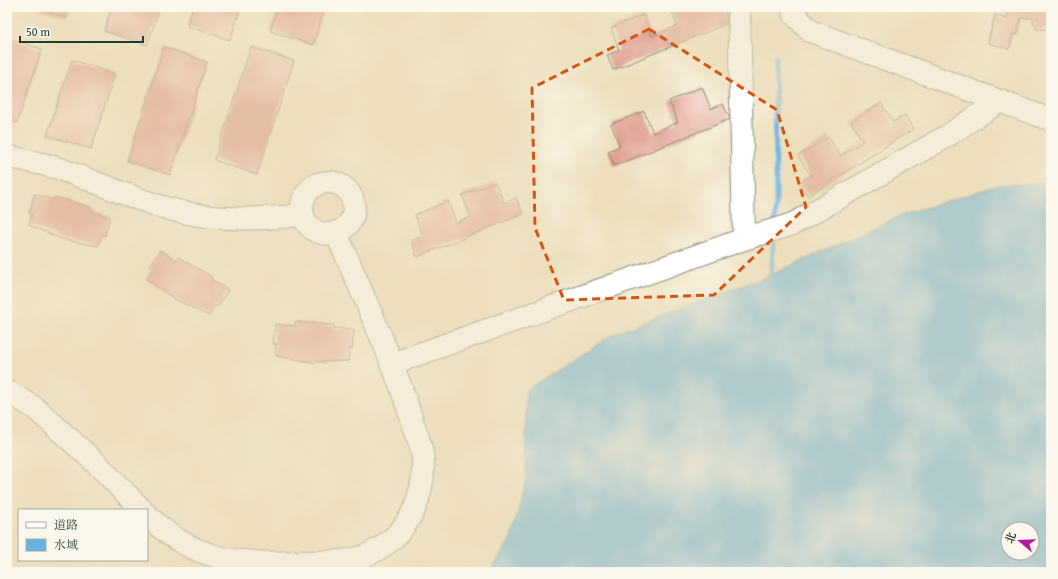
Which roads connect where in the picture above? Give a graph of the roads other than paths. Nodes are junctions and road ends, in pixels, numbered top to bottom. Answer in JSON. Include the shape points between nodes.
{"nodes":[{"id":1,"x":739,"y":7,"type":"edge"},
{"id":2,"x":792,"y":7,"type":"edge"},
{"id":3,"x":1000,"y":101,"type":"junction"},
{"id":4,"x":1051,"y":120,"type":"edge"},
{"id":5,"x":7,"y":156,"type":"edge"},
{"id":6,"x":303,"y":215,"type":"junction"},
{"id":7,"x":336,"y":232,"type":"junction"},
{"id":8,"x":744,"y":239,"type":"junction"},
{"id":9,"x":391,"y":364,"type":"junction"},
{"id":10,"x":7,"y":391,"type":"edge"},
{"id":11,"x":141,"y":509,"type":"edge"},
{"id":12,"x":148,"y":516,"type":"edge"}],
"edges":[{"from":1,"to":8,"type":"street"},
{"from":2,"to":3,"type":"street","via":[[795,15],[810,31]]},
{"from":3,"to":4,"type":"street"},
{"from":3,"to":8,"type":"street","via":[[946,136],[793,224]]},
{"from":5,"to":6,"type":"street","via":[[60,169],[150,204],[188,213],[226,218]]},
{"from":6,"to":7,"type":"street","via":[[306,223],[314,230],[322,234]]},
{"from":6,"to":7,"type":"street","via":[[306,194],[315,186],[323,182],[343,187],[350,195],[353,211],[346,227]]},
{"from":7,"to":9,"type":"street"},
{"from":8,"to":9,"type":"street"},
{"from":9,"to":12,"type":"street","via":[[405,397],[424,465],[418,502],[413,513],[398,534],[384,546],[368,555],[350,560],[236,562],[184,544]]},
{"from":10,"to":11,"type":"street","via":[[40,413],[97,464]]}]}
